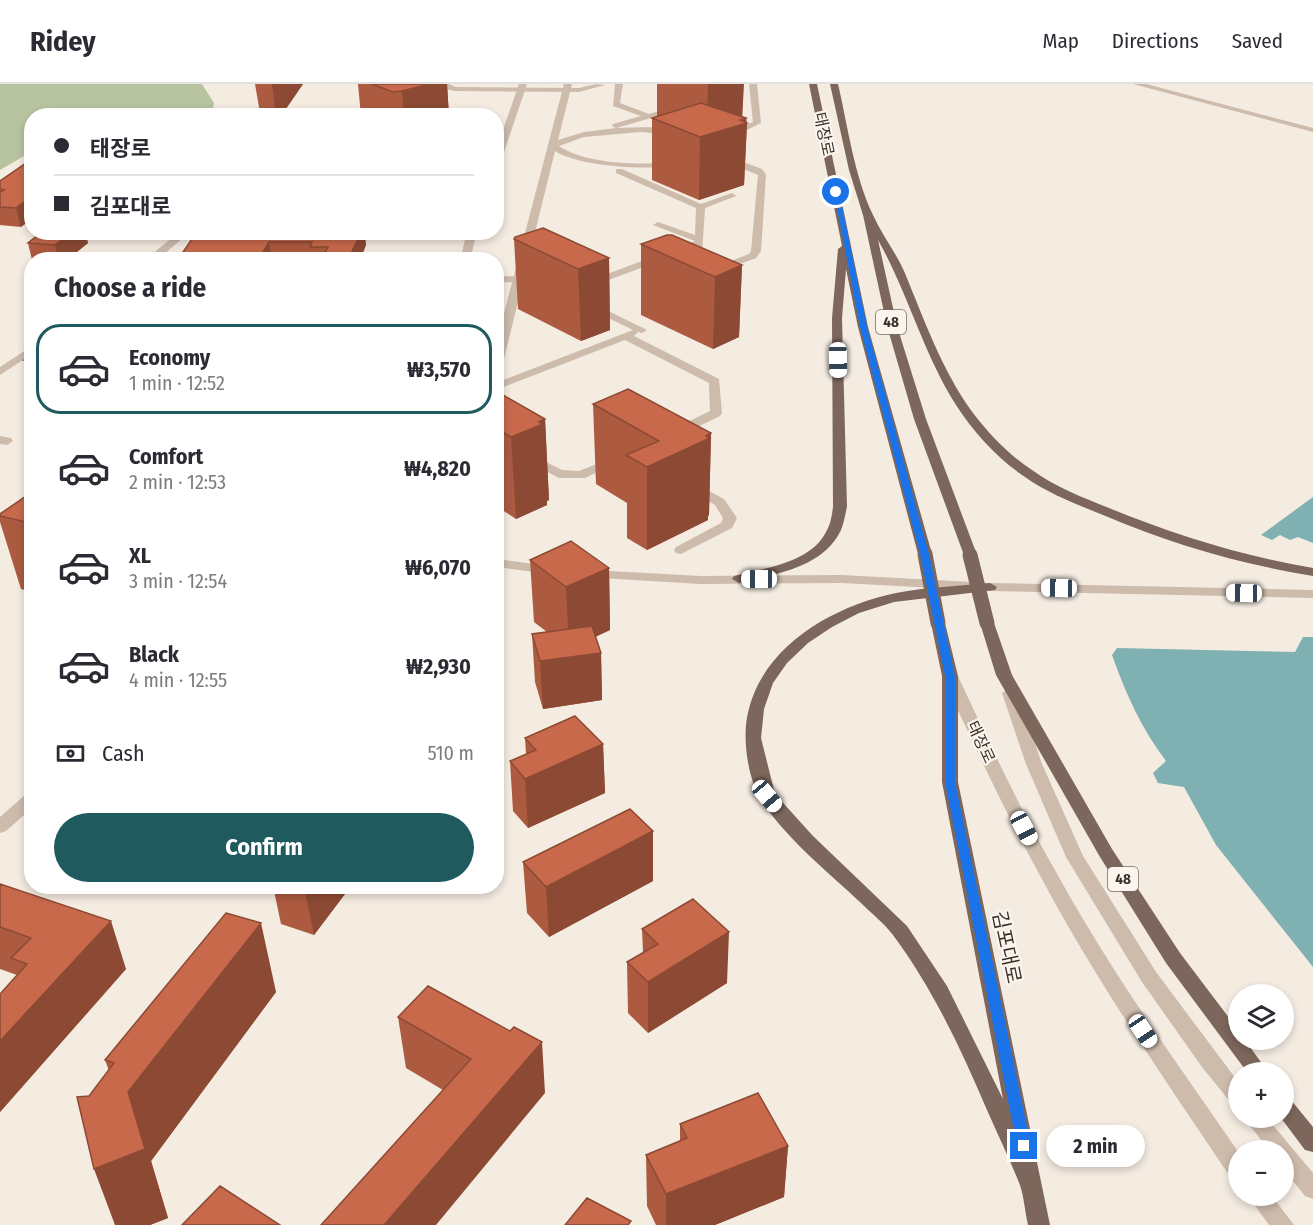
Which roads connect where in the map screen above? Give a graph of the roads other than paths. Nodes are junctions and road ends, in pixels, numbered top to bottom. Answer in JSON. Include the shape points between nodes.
{"nodes":[{"id":1,"x":420,"y":84,"type":"edge"},
{"id":2,"x":619,"y":84,"type":"edge"},
{"id":3,"x":753,"y":84,"type":"edge"},
{"id":4,"x":813,"y":84,"type":"edge"},
{"id":5,"x":834,"y":84,"type":"edge"},
{"id":6,"x":1137,"y":84,"type":"edge"},
{"id":7,"x":601,"y":85,"type":"edge"},
{"id":8,"x":520,"y":87,"type":"edge"},
{"id":9,"x":567,"y":87,"type":"edge"},
{"id":10,"x":703,"y":87,"type":"dead end"},
{"id":11,"x":455,"y":89,"type":"junction"},
{"id":12,"x":695,"y":92,"type":"edge"},
{"id":13,"x":450,"y":98,"type":"dead end"},
{"id":14,"x":648,"y":116,"type":"junction"},
{"id":15,"x":616,"y":126,"type":"dead end"},
{"id":16,"x":504,"y":128,"type":"edge"},
{"id":17,"x":1313,"y":130,"type":"edge"},
{"id":18,"x":504,"y":139,"type":"edge"},
{"id":19,"x":719,"y":139,"type":"junction"},
{"id":20,"x":553,"y":146,"type":"junction"},
{"id":21,"x":721,"y":156,"type":"junction"},
{"id":22,"x":619,"y":171,"type":"dead end"},
{"id":23,"x":732,"y":196,"type":"dead end"},
{"id":24,"x":701,"y":207,"type":"junction"},
{"id":25,"x":868,"y":215,"type":"junction"},
{"id":26,"x":658,"y":225,"type":"dead end"},
{"id":27,"x":844,"y":231,"type":"junction"},
{"id":28,"x":176,"y":240,"type":"edge"},
{"id":29,"x":699,"y":242,"type":"junction"},
{"id":30,"x":160,"y":252,"type":"edge"},
{"id":31,"x":699,"y":261,"type":"edge"},
{"id":32,"x":708,"y":269,"type":"edge"},
{"id":33,"x":504,"y":279,"type":"edge"},
{"id":34,"x":520,"y":280,"type":"junction"},
{"id":35,"x":544,"y":280,"type":"edge"},
{"id":36,"x":581,"y":287,"type":"edge"},
{"id":37,"x":584,"y":302,"type":"edge"},
{"id":38,"x":625,"y":336,"type":"junction"},
{"id":39,"x":504,"y":338,"type":"edge"},
{"id":40,"x":24,"y":355,"type":"edge"},
{"id":41,"x":0,"y":372,"type":"edge"},
{"id":42,"x":504,"y":384,"type":"edge"},
{"id":43,"x":661,"y":440,"type":"edge"},
{"id":44,"x":504,"y":446,"type":"edge"},
{"id":45,"x":631,"y":454,"type":"edge"},
{"id":46,"x":680,"y":480,"type":"edge"},
{"id":47,"x":681,"y":550,"type":"dead end"},
{"id":48,"x":504,"y":564,"type":"edge"},
{"id":49,"x":1313,"y":572,"type":"edge"},
{"id":50,"x":738,"y":579,"type":"junction"},
{"id":51,"x":990,"y":587,"type":"junction"},
{"id":52,"x":1313,"y":594,"type":"edge"},
{"id":53,"x":1004,"y":675,"type":"junction"},
{"id":54,"x":950,"y":676,"type":"junction"},
{"id":55,"x":24,"y":796,"type":"edge"},
{"id":56,"x":24,"y":805,"type":"edge"},
{"id":57,"x":0,"y":819,"type":"edge"},
{"id":58,"x":0,"y":827,"type":"edge"},
{"id":59,"x":1251,"y":1062,"type":"edge"},
{"id":60,"x":1228,"y":1084,"type":"edge"},
{"id":61,"x":1294,"y":1119,"type":"edge"},
{"id":62,"x":1263,"y":1128,"type":"edge"},
{"id":63,"x":1273,"y":1140,"type":"edge"},
{"id":64,"x":1313,"y":1143,"type":"edge"},
{"id":65,"x":1228,"y":1155,"type":"edge"},
{"id":66,"x":1294,"y":1166,"type":"edge"},
{"id":67,"x":1313,"y":1189,"type":"edge"},
{"id":68,"x":1034,"y":1193,"type":"junction"},
{"id":69,"x":1267,"y":1206,"type":"edge"},
{"id":70,"x":1039,"y":1225,"type":"edge"},
{"id":71,"x":1283,"y":1225,"type":"edge"}],
"edges":[{"from":1,"to":11,"type":"street","via":[[446,84]]},
{"from":2,"to":14,"type":"street","via":[[616,104]]},
{"from":3,"to":19,"type":"street","via":[[756,126]]},
{"from":4,"to":27,"type":"main road","name":"태장로","number":"48"},
{"from":5,"to":25,"type":"main road","name":"태장로","number":"48"},
{"from":6,"to":17,"type":"street"},
{"from":7,"to":9,"type":"street","via":[[579,90]]},
{"from":8,"to":9,"type":"street"},
{"from":8,"to":11,"type":"street"},
{"from":8,"to":16,"type":"street"},
{"from":8,"to":18,"type":"street"},
{"from":9,"to":20,"type":"street"},
{"from":10,"to":12,"type":"street"},
{"from":11,"to":13,"type":"street"},
{"from":12,"to":14,"type":"street","via":[[690,104]]},
{"from":14,"to":15,"type":"street"},
{"from":19,"to":20,"type":"street","via":[[680,132],[620,131],[570,138]]},
{"from":19,"to":21,"type":"street","via":[[736,148]]},
{"from":20,"to":21,"type":"street","via":[[564,154],[609,163],[665,164]]},
{"from":20,"to":34,"type":"street"},
{"from":21,"to":32,"type":"street","via":[[762,173],[756,251],[753,256],[721,269]]},
{"from":22,"to":24,"type":"street"},
{"from":23,"to":24,"type":"street"},
{"from":24,"to":29,"type":"street"},
{"from":25,"to":49,"type":"main road","via":[[964,408],[992,443],[1020,468],[1076,500],[1140,526],[1209,550]]},
{"from":25,"to":53,"type":"main road","name":"태장로","number":"48","bridge":true,"via":[[892,326],[920,419],[970,555]]},
{"from":26,"to":29,"type":"street"},
{"from":27,"to":50,"type":"main road","via":[[837,318],[840,507],[834,531],[822,548],[803,560]]},
{"from":27,"to":54,"type":"main road","name":"태장로","number":"48","bridge":true,"via":[[863,327],[925,554]]},
{"from":28,"to":30,"type":"street"},
{"from":29,"to":31,"type":"street"},
{"from":29,"to":36,"type":"street"},
{"from":33,"to":34,"type":"street"},
{"from":34,"to":35,"type":"street"},
{"from":34,"to":39,"type":"street"},
{"from":37,"to":38,"type":"street","via":[[642,330]]},
{"from":38,"to":42,"type":"street"},
{"from":38,"to":43,"type":"street","via":[[715,381],[716,413]]},
{"from":40,"to":41,"type":"street"},
{"from":44,"to":45,"type":"street","via":[[551,472],[571,476],[590,473]]},
{"from":46,"to":47,"type":"street","via":[[719,501],[730,518],[727,525]]},
{"from":48,"to":50,"type":"street","via":[[653,578]]},
{"from":50,"to":51,"type":"street","via":[[842,579]]},
{"from":51,"to":52,"type":"street"},
{"from":51,"to":68,"type":"main road","via":[[884,600],[836,618],[797,643],[775,667],[761,691],[753,719],[754,755],[767,796],[799,834],[899,929],[934,980]]},
{"from":53,"to":59,"type":"main road","number":"48","via":[[1106,853],[1167,949]]},
{"from":53,"to":60,"type":"street","name":"태장로","via":[[1034,764],[1075,857],[1149,977]]},
{"from":54,"to":65,"type":"street","name":"태장로","via":[[1052,882],[1122,999]]},
{"from":54,"to":68,"type":"main road","name":"김포대로","number":"48","via":[[950,782]]},
{"from":55,"to":57,"type":"street"},
{"from":56,"to":58,"type":"street"},
{"from":61,"to":64,"type":"main road"},
{"from":62,"to":63,"type":"street"},
{"from":66,"to":67,"type":"street"},
{"from":68,"to":70,"type":"main road","name":"김포대로","number":"48"},
{"from":69,"to":71,"type":"street"}]}
